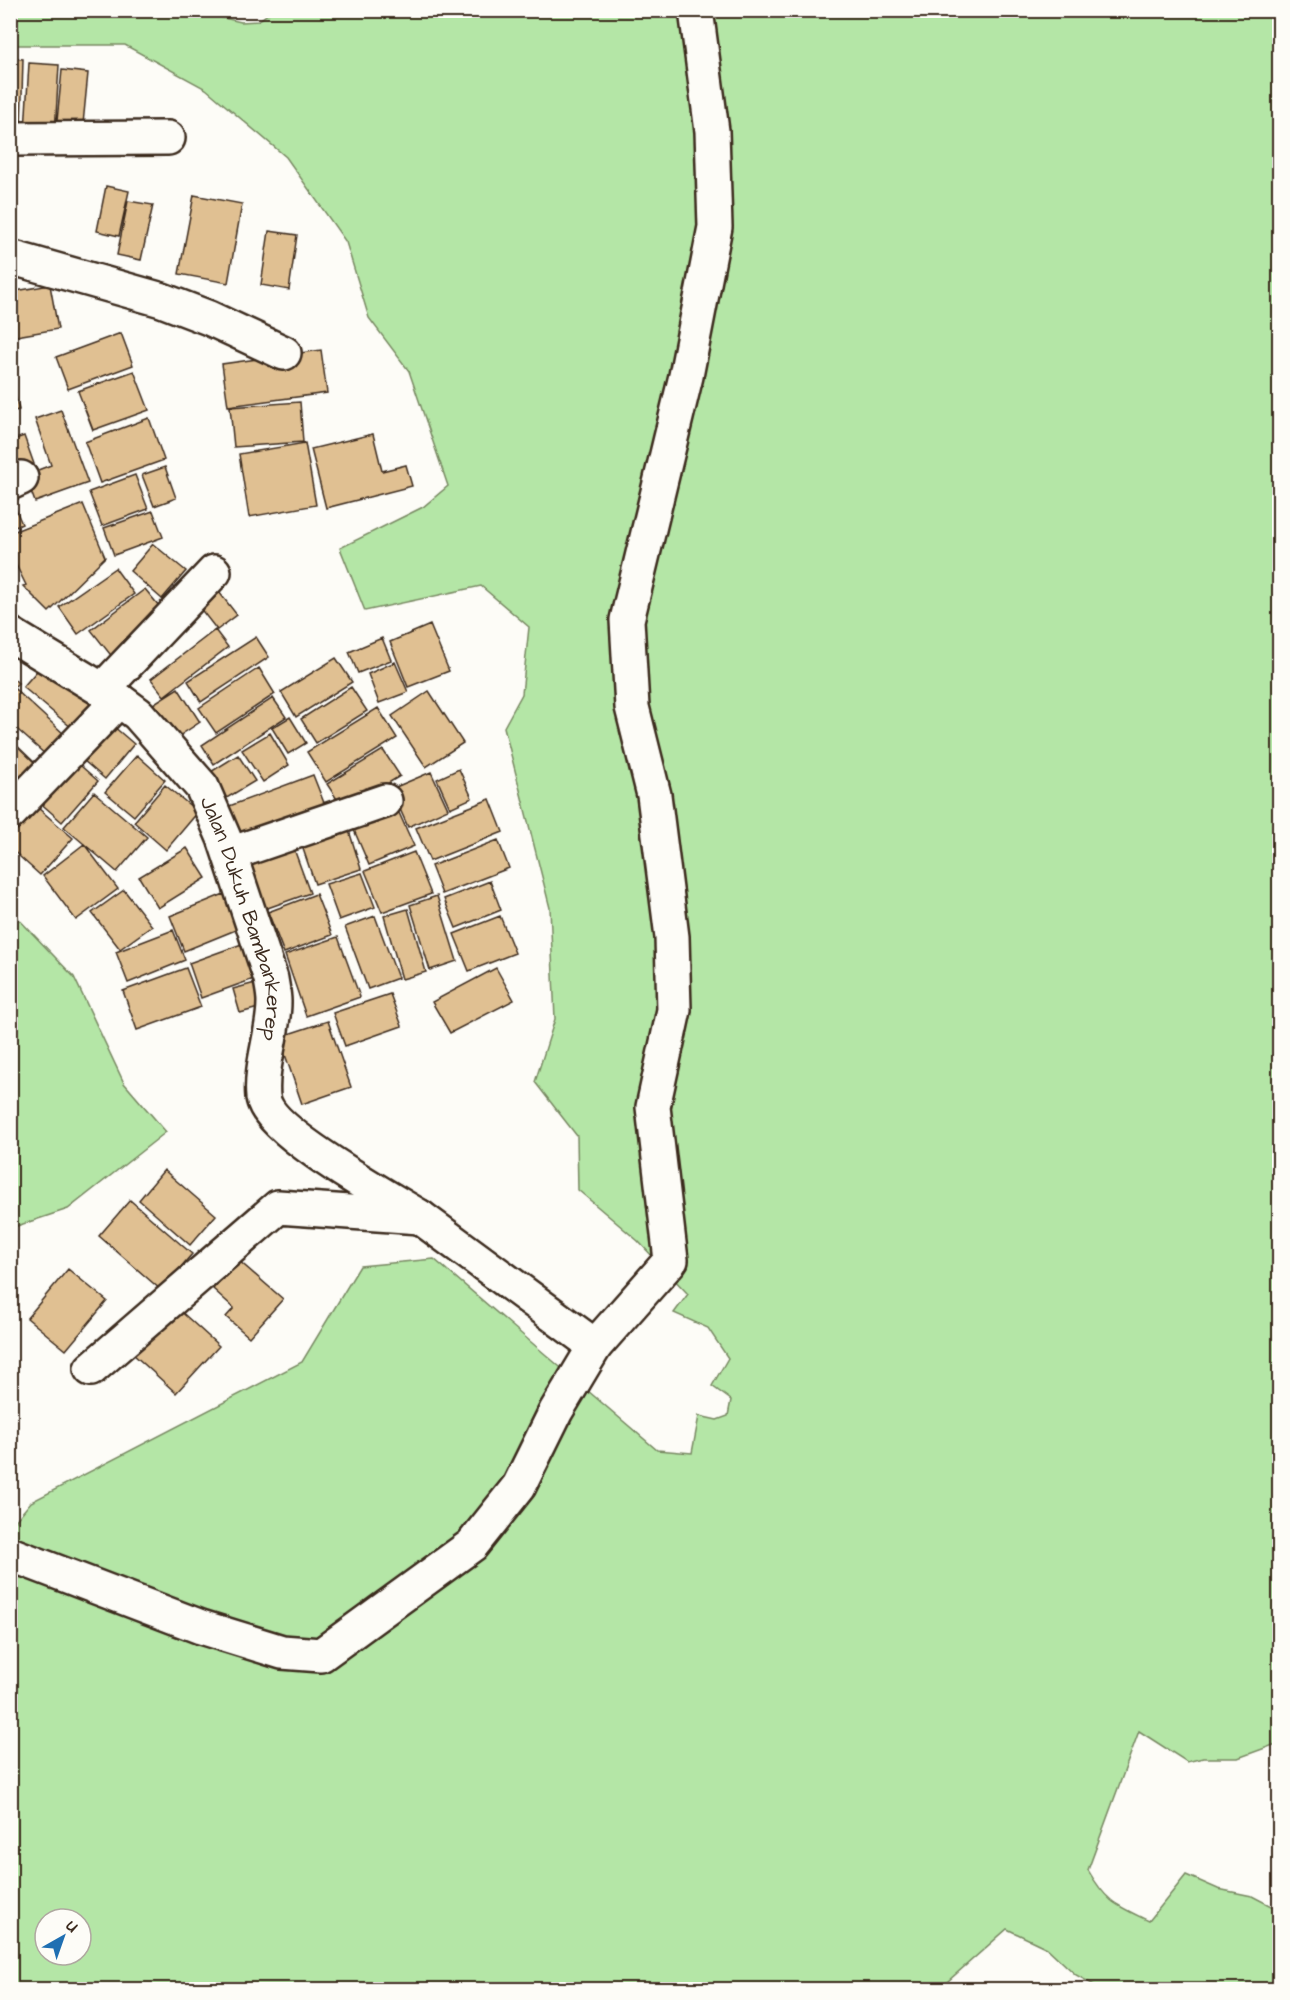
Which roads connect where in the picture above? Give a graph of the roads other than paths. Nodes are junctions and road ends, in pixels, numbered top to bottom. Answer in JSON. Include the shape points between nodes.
{"nodes":[{"id":1,"x":696,"y":10,"type":"edge"},
{"id":2,"x":168,"y":138,"type":"dead end"},
{"id":3,"x":10,"y":139,"type":"edge"},
{"id":4,"x":10,"y":257,"type":"edge"},
{"id":5,"x":284,"y":353,"type":"dead end"},
{"id":6,"x":214,"y":572,"type":"dead end"},
{"id":7,"x":10,"y":634,"type":"edge"},
{"id":8,"x":111,"y":695,"type":"junction"},
{"id":9,"x":385,"y":801,"type":"dead end"},
{"id":10,"x":10,"y":813,"type":"edge"},
{"id":11,"x":230,"y":854,"type":"junction"},
{"id":12,"x":420,"y":1217,"type":"junction"},
{"id":13,"x":595,"y":1346,"type":"junction"},
{"id":14,"x":91,"y":1369,"type":"dead end"},
{"id":15,"x":10,"y":1554,"type":"edge"}],
"edges":[{"from":1,"to":13,"type":"street","via":[[712,131],[716,227],[686,376],[627,620],[632,707],[654,795],[672,937],[674,1010],[652,1107],[671,1260]]},
{"from":2,"to":3,"type":"street"},
{"from":4,"to":5,"type":"street","via":[[162,300]]},
{"from":6,"to":8,"type":"street"},
{"from":7,"to":8,"type":"street","name":"Jalan Dukuh Bambankerep"},
{"from":8,"to":10,"type":"street"},
{"from":8,"to":11,"type":"street","name":"Jalan Dukuh Bambankerep","via":[[138,714],[201,787]]},
{"from":9,"to":11,"type":"street"},
{"from":11,"to":12,"type":"street","name":"Jalan Dukuh Bambankerep","via":[[271,979],[274,1002],[263,1084],[267,1108],[313,1150]]},
{"from":12,"to":13,"type":"street","name":"Jalan Dukuh Bambankerep"},
{"from":12,"to":14,"type":"street","via":[[278,1207]]},
{"from":13,"to":15,"type":"street","via":[[556,1411],[519,1486],[472,1545],[321,1655],[282,1652],[201,1627]]}]}
